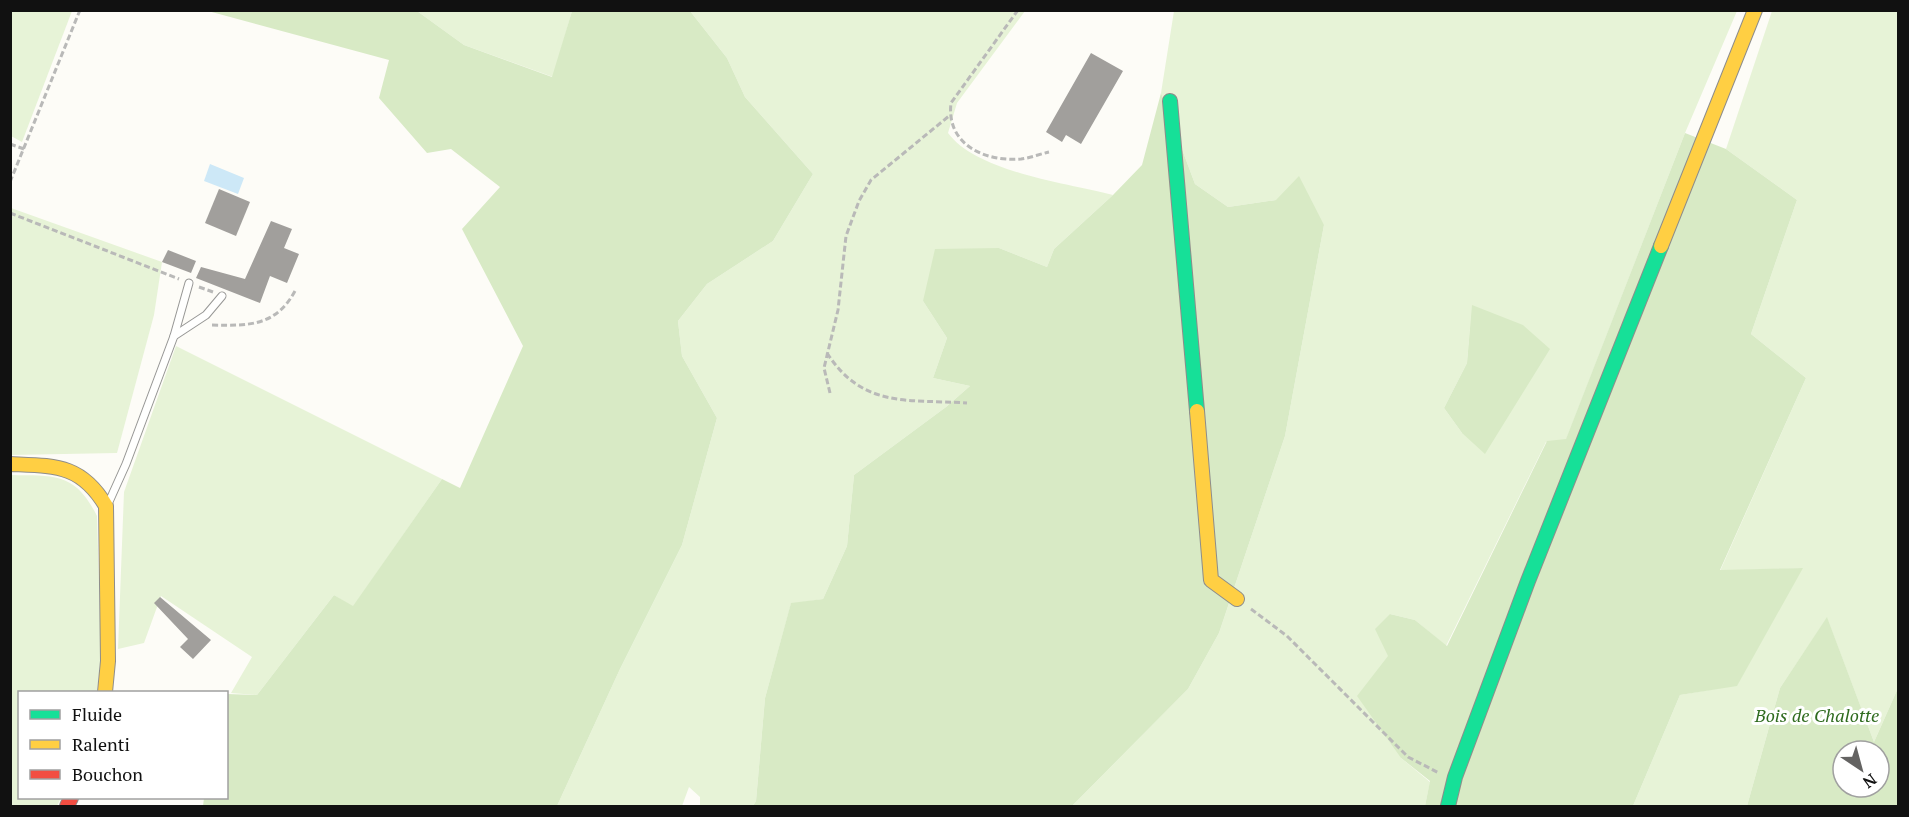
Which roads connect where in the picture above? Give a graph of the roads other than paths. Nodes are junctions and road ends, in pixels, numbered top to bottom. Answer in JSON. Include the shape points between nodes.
{"nodes":[{"id":1,"x":1755,"y":10,"type":"edge"},
{"id":2,"x":1170,"y":101,"type":"dead end"},
{"id":3,"x":189,"y":283,"type":"road end"},
{"id":4,"x":222,"y":296,"type":"road end"},
{"id":5,"x":174,"y":336,"type":"junction"},
{"id":6,"x":10,"y":464,"type":"edge"},
{"id":7,"x":106,"y":506,"type":"junction"},
{"id":8,"x":1237,"y":599,"type":"road end"},
{"id":9,"x":105,"y":691,"type":"edge"},
{"id":10,"x":1448,"y":807,"type":"edge"}],
"edges":[{"from":1,"to":10,"type":"main road","via":[[1528,581],[1455,777]]},
{"from":2,"to":8,"type":"main road","via":[[1211,580]]},
{"from":3,"to":5,"type":"lane"},
{"from":4,"to":5,"type":"lane","via":[[206,315]]},
{"from":5,"to":7,"type":"lane"},
{"from":6,"to":7,"type":"main road","via":[[71,468],[94,487]]},
{"from":7,"to":9,"type":"main road"}]}
